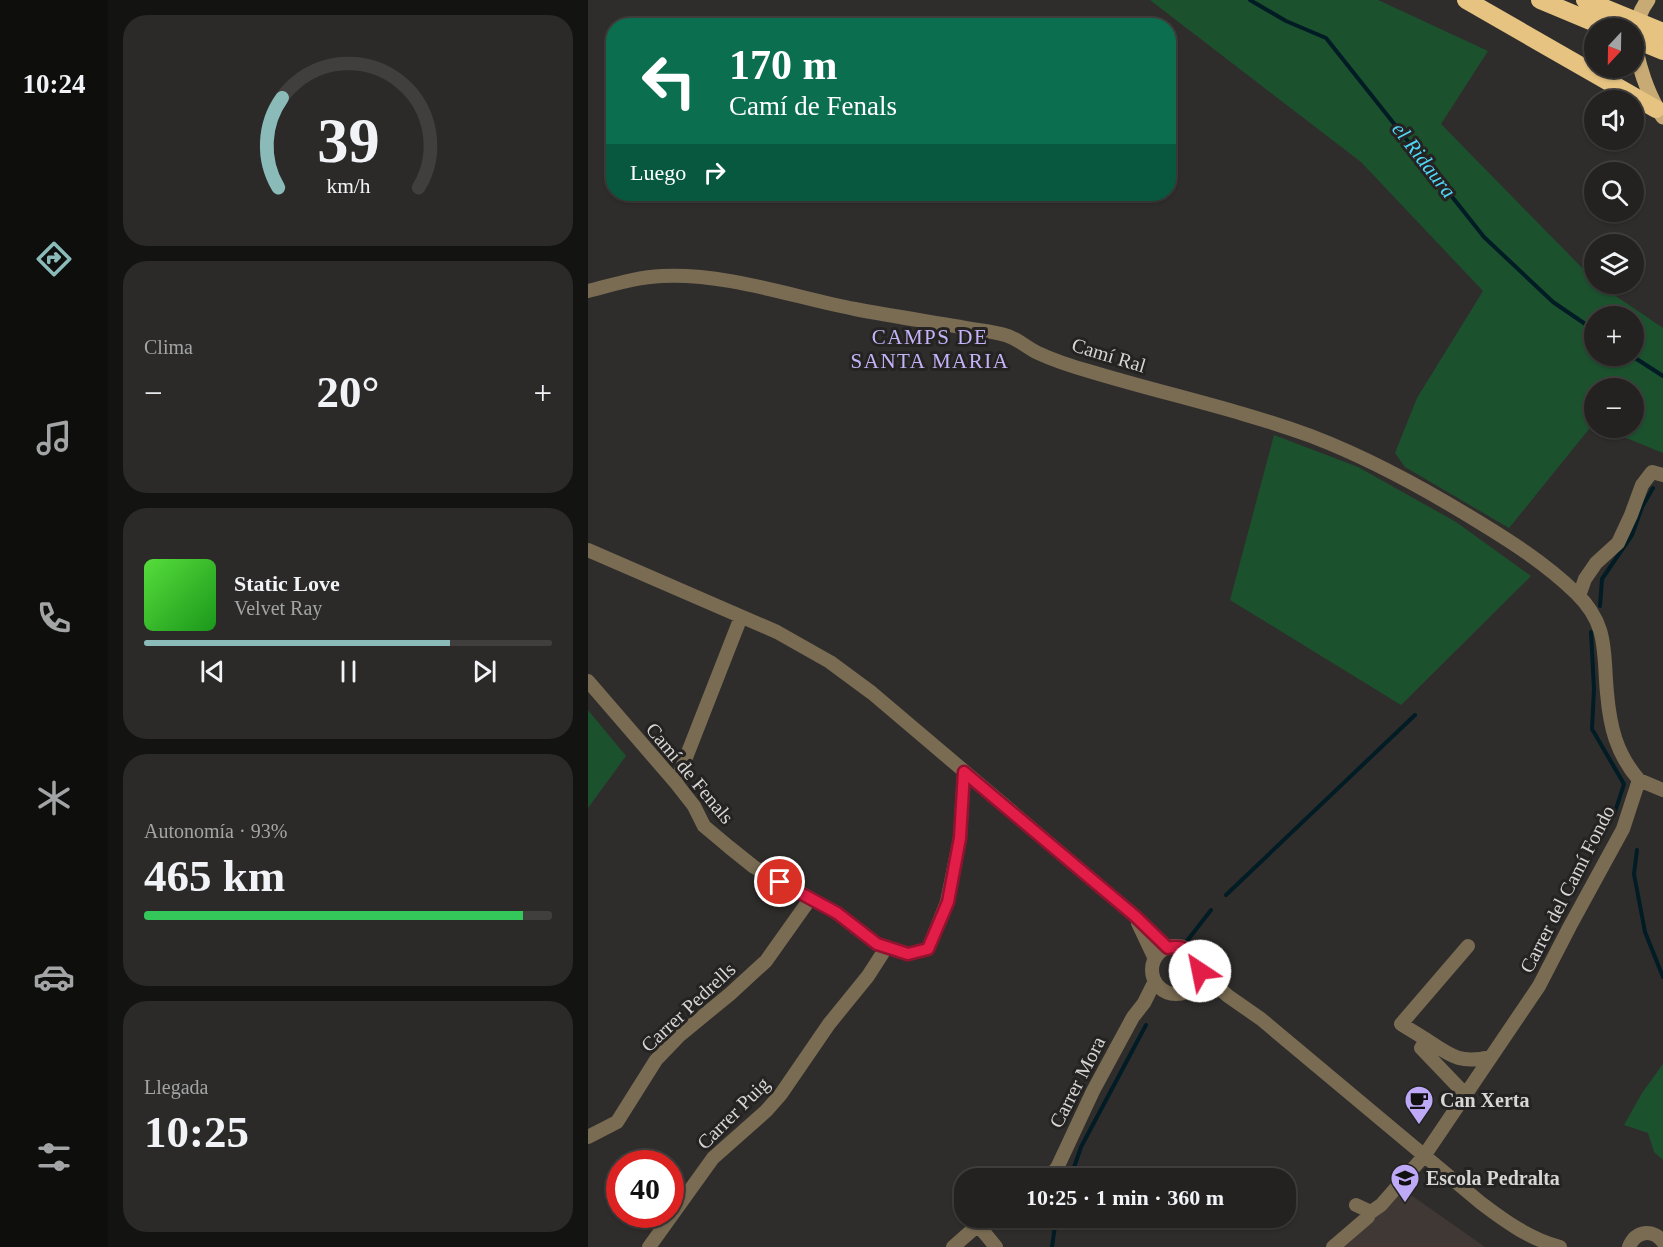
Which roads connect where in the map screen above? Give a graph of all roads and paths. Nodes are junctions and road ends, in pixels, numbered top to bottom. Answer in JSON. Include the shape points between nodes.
{"nodes":[{"id":1,"x":1466,"y":0,"type":"edge"},
{"id":2,"x":1540,"y":0,"type":"edge"},
{"id":3,"x":1585,"y":0,"type":"edge"},
{"id":4,"x":1648,"y":0,"type":"edge"},
{"id":5,"x":1594,"y":18,"type":"edge"},
{"id":6,"x":1600,"y":18,"type":"edge"},
{"id":7,"x":1644,"y":29,"type":"edge"},
{"id":8,"x":1663,"y":32,"type":"edge"},
{"id":9,"x":1644,"y":43,"type":"edge"},
{"id":10,"x":1663,"y":51,"type":"edge"},
{"id":11,"x":1660,"y":113,"type":"edge"},
{"id":12,"x":588,"y":291,"type":"edge"},
{"id":13,"x":1663,"y":475,"type":"edge"},
{"id":14,"x":588,"y":550,"type":"edge"},
{"id":15,"x":1579,"y":596,"type":"junction"},
{"id":16,"x":741,"y":617,"type":"junction"},
{"id":17,"x":588,"y":681,"type":"edge"},
{"id":18,"x":964,"y":772,"type":"junction"},
{"id":19,"x":1639,"y":780,"type":"junction"},
{"id":20,"x":676,"y":783,"type":"junction"},
{"id":21,"x":1663,"y":789,"type":"edge"},
{"id":22,"x":810,"y":899,"type":"junction"},
{"id":23,"x":1135,"y":916,"type":"junction"},
{"id":24,"x":1468,"y":946,"type":"dead end"},
{"id":25,"x":886,"y":948,"type":"junction"},
{"id":26,"x":1168,"y":948,"type":"junction"},
{"id":27,"x":1155,"y":959,"type":"junction"},
{"id":28,"x":1200,"y":971,"type":"junction"},
{"id":29,"x":1155,"y":981,"type":"junction"},
{"id":30,"x":1193,"y":987,"type":"junction"},
{"id":31,"x":1170,"y":993,"type":"junction"},
{"id":32,"x":1228,"y":996,"type":"junction"},
{"id":33,"x":1144,"y":1003,"type":"junction"},
{"id":34,"x":1426,"y":1040,"type":"junction"},
{"id":35,"x":1490,"y":1057,"type":"junction"},
{"id":36,"x":1465,"y":1094,"type":"junction"},
{"id":37,"x":588,"y":1137,"type":"edge"},
{"id":38,"x":1424,"y":1156,"type":"junction"},
{"id":39,"x":1057,"y":1168,"type":"edge"},
{"id":40,"x":1356,"y":1204,"type":"dead end"},
{"id":41,"x":1368,"y":1217,"type":"dead end"},
{"id":42,"x":976,"y":1228,"type":"edge"},
{"id":43,"x":980,"y":1228,"type":"edge"},
{"id":44,"x":1657,"y":1231,"type":"edge"},
{"id":45,"x":1663,"y":1242,"type":"edge"},
{"id":46,"x":1542,"y":1244,"type":"edge"},
{"id":47,"x":1626,"y":1246,"type":"edge"},
{"id":48,"x":649,"y":1247,"type":"edge"},
{"id":49,"x":953,"y":1247,"type":"edge"},
{"id":50,"x":996,"y":1247,"type":"edge"},
{"id":51,"x":1333,"y":1247,"type":"edge"},
{"id":52,"x":1560,"y":1247,"type":"edge"}],
"edges":[{"from":1,"to":11,"type":"highway"},
{"from":2,"to":5,"type":"highway"},
{"from":3,"to":6,"type":"highway"},
{"from":4,"to":11,"type":"main road","via":[[1635,35],[1640,63]]},
{"from":7,"to":8,"type":"highway"},
{"from":9,"to":10,"type":"highway"},
{"from":12,"to":15,"type":"street","name":"Camí Ral","via":[[637,279],[695,277],[1008,335],[1038,353],[1089,372],[1268,421],[1360,456],[1514,543]]},
{"from":13,"to":15,"type":"street","via":[[1652,472],[1641,485],[1618,543],[1596,563]]},
{"from":14,"to":16,"type":"street"},
{"from":15,"to":19,"type":"street","via":[[1600,629],[1611,726],[1618,748]]},
{"from":16,"to":18,"type":"street","via":[[830,662]]},
{"from":16,"to":20,"type":"street"},
{"from":17,"to":20,"type":"street","name":"Camí de Fenals"},
{"from":18,"to":23,"type":"street"},
{"from":18,"to":25,"type":"street","name":"Camí de Fenals","via":[[960,838],[948,902],[928,949],[908,954]]},
{"from":19,"to":21,"type":"street"},
{"from":19,"to":35,"type":"street","name":"Carrer del Camí Fondo","via":[[1623,829],[1539,986]]},
{"from":20,"to":22,"type":"street","name":"Camí de Fenals","via":[[704,826],[754,867]]},
{"from":22,"to":25,"type":"street","name":"Camí de Fenals"},
{"from":22,"to":37,"type":"street","name":"Carrer Pedrells","via":[[766,961],[656,1060],[617,1122]]},
{"from":23,"to":26,"type":"street"},
{"from":23,"to":27,"type":"street"},
{"from":24,"to":34,"type":"street","via":[[1401,1024]]},
{"from":25,"to":48,"type":"street","name":"Carrer Puig","via":[[782,1094],[714,1158]]},
{"from":26,"to":27,"type":"street"},
{"from":26,"to":28,"type":"street","via":[[1180,946],[1191,952]]},
{"from":27,"to":29,"type":"street"},
{"from":28,"to":30,"type":"street"},
{"from":28,"to":32,"type":"street"},
{"from":29,"to":31,"type":"street"},
{"from":29,"to":33,"type":"street","name":"Carrer Mora"},
{"from":30,"to":31,"type":"street"},
{"from":30,"to":32,"type":"street"},
{"from":31,"to":33,"type":"street"},
{"from":32,"to":38,"type":"street","via":[[1261,1019]]},
{"from":33,"to":39,"type":"street","name":"Carrer Mora","via":[[1093,1091]]},
{"from":34,"to":35,"type":"street","via":[[1453,1057],[1472,1061]]},
{"from":34,"to":36,"type":"street","via":[[1421,1048]]},
{"from":35,"to":36,"type":"street","name":"Carrer del Camí Fondo"},
{"from":36,"to":38,"type":"street","name":"Carrer del Camí Fondo"},
{"from":38,"to":40,"type":"street","name":"Carrer del Camí Fondo","via":[[1381,1205],[1371,1212]]},
{"from":38,"to":46,"type":"street","via":[[1481,1203]]},
{"from":41,"to":51,"type":"street"},
{"from":42,"to":49,"type":"street"},
{"from":43,"to":50,"type":"street"},
{"from":44,"to":45,"type":"street"},
{"from":44,"to":47,"type":"street","via":[[1638,1234]]},
{"from":46,"to":52,"type":"street"}]}
